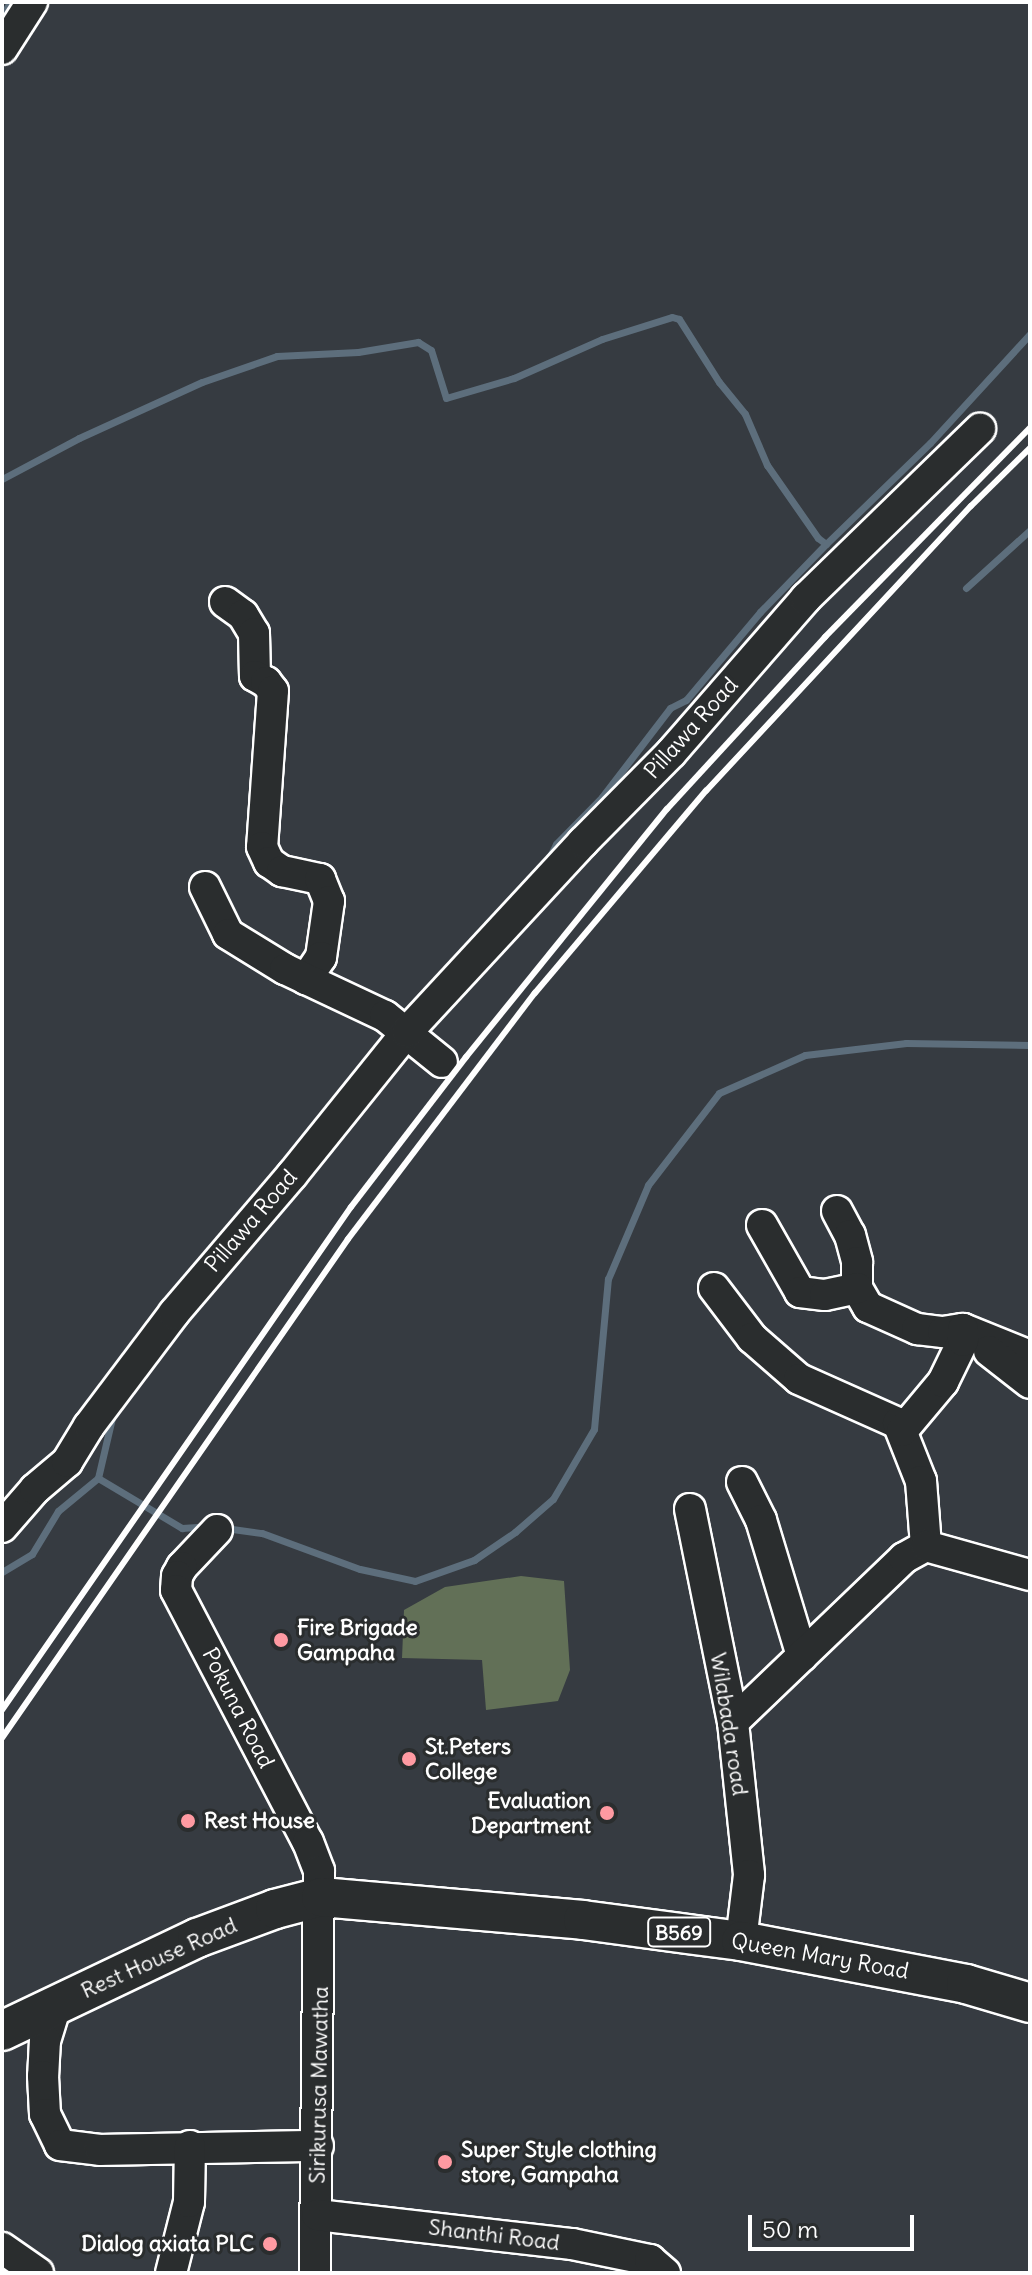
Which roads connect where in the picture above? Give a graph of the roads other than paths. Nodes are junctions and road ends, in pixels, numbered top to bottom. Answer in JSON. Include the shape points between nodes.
{"nodes":[{"id":1,"x":32,"y":2,"type":"edge"},
{"id":2,"x":2,"y":49,"type":"edge"},
{"id":3,"x":980,"y":429,"type":"dead end"},
{"id":4,"x":225,"y":602,"type":"dead end"},
{"id":5,"x":205,"y":887,"type":"dead end"},
{"id":6,"x":306,"y":979,"type":"junction"},
{"id":7,"x":421,"y":1044,"type":"junction"},
{"id":8,"x":837,"y":1211,"type":"dead end"},
{"id":9,"x":762,"y":1225,"type":"dead end"},
{"id":10,"x":714,"y":1288,"type":"dead end"},
{"id":11,"x":857,"y":1288,"type":"junction"},
{"id":12,"x":963,"y":1329,"type":"junction"},
{"id":13,"x":1030,"y":1356,"type":"edge"},
{"id":14,"x":1030,"y":1383,"type":"edge"},
{"id":15,"x":902,"y":1431,"type":"junction"},
{"id":16,"x":742,"y":1482,"type":"dead end"},
{"id":17,"x":690,"y":1509,"type":"dead end"},
{"id":18,"x":2,"y":1527,"type":"edge"},
{"id":19,"x":217,"y":1530,"type":"dead end"},
{"id":20,"x":926,"y":1546,"type":"junction"},
{"id":21,"x":1030,"y":1575,"type":"edge"},
{"id":22,"x":802,"y":1656,"type":"junction"},
{"id":23,"x":733,"y":1722,"type":"junction"},
{"id":24,"x":321,"y":1897,"type":"junction"},
{"id":25,"x":741,"y":1941,"type":"junction"},
{"id":26,"x":1030,"y":2003,"type":"edge"},
{"id":27,"x":56,"y":2005,"type":"junction"},
{"id":28,"x":2,"y":2031,"type":"edge"},
{"id":29,"x":190,"y":2146,"type":"junction"},
{"id":30,"x":318,"y":2146,"type":"junction"},
{"id":31,"x":317,"y":2215,"type":"junction"},
{"id":32,"x":2,"y":2248,"type":"edge"},
{"id":33,"x":38,"y":2273,"type":"edge"},
{"id":34,"x":171,"y":2273,"type":"edge"},
{"id":35,"x":315,"y":2273,"type":"edge"},
{"id":36,"x":665,"y":2273,"type":"edge"}],
"edges":[{"from":1,"to":2,"type":"street"},
{"from":3,"to":7,"type":"street","name":"Pillawa Road","via":[[806,598],[671,753],[583,842]]},
{"from":4,"to":6,"type":"street","via":[[243,615],[254,633],[255,676],[273,691],[262,847],[269,862],[282,871],[320,879],[329,901],[321,957]]},
{"from":5,"to":6,"type":"street","via":[[228,934]]},
{"from":6,"to":7,"type":"street","via":[[385,1016]]},
{"from":7,"to":18,"type":"street","name":"Pillawa Road","via":[[292,1175],[174,1313],[67,1462]]},
{"from":8,"to":11,"type":"street","via":[[850,1235]]},
{"from":9,"to":11,"type":"street","via":[[800,1292],[825,1295]]},
{"from":10,"to":15,"type":"street","via":[[752,1338],[799,1379],[876,1410]]},
{"from":11,"to":12,"type":"street","via":[[868,1307],[917,1329]]},
{"from":12,"to":13,"type":"street"},
{"from":12,"to":14,"type":"street"},
{"from":12,"to":15,"type":"street","via":[[963,1341],[943,1382]]},
{"from":15,"to":20,"type":"street","via":[[921,1481]]},
{"from":16,"to":22,"type":"street","via":[[761,1520]]},
{"from":17,"to":23,"type":"street","name":"Wilabada road"},
{"from":19,"to":24,"type":"street","name":"Pokuna Road","via":[[182,1567],[176,1590],[308,1842],[319,1871]]},
{"from":20,"to":21,"type":"street"},
{"from":20,"to":22,"type":"street","via":[[904,1558]]},
{"from":22,"to":23,"type":"street"},
{"from":23,"to":25,"type":"street","name":"Wilabada road","via":[[749,1875]]},
{"from":24,"to":25,"type":"main road","name":"Queen Mary Road","number":"B569","via":[[583,1920]]},
{"from":24,"to":27,"type":"main road","name":"Rest House Road","number":"B569","via":[[197,1938]]},
{"from":24,"to":30,"type":"street","name":"Sirikurusa Mawatha"},
{"from":25,"to":26,"type":"main road","name":"Queen Mary Road","number":"B569","via":[[952,1981]]},
{"from":27,"to":28,"type":"main road","name":"Rest House Road","number":"B569"},
{"from":27,"to":29,"type":"street","via":[[45,2040],[43,2076],[45,2114],[60,2145],[100,2150]]},
{"from":29,"to":30,"type":"street"},
{"from":29,"to":34,"type":"street","via":[[189,2202]]},
{"from":30,"to":31,"type":"street","name":"Sirikurusa Mawatha"},
{"from":31,"to":35,"type":"street","name":"Sirikurusa Mawatha"},
{"from":31,"to":36,"type":"street","name":"Shanthi Road","via":[[572,2244],[650,2260]]},
{"from":32,"to":33,"type":"street"}]}
